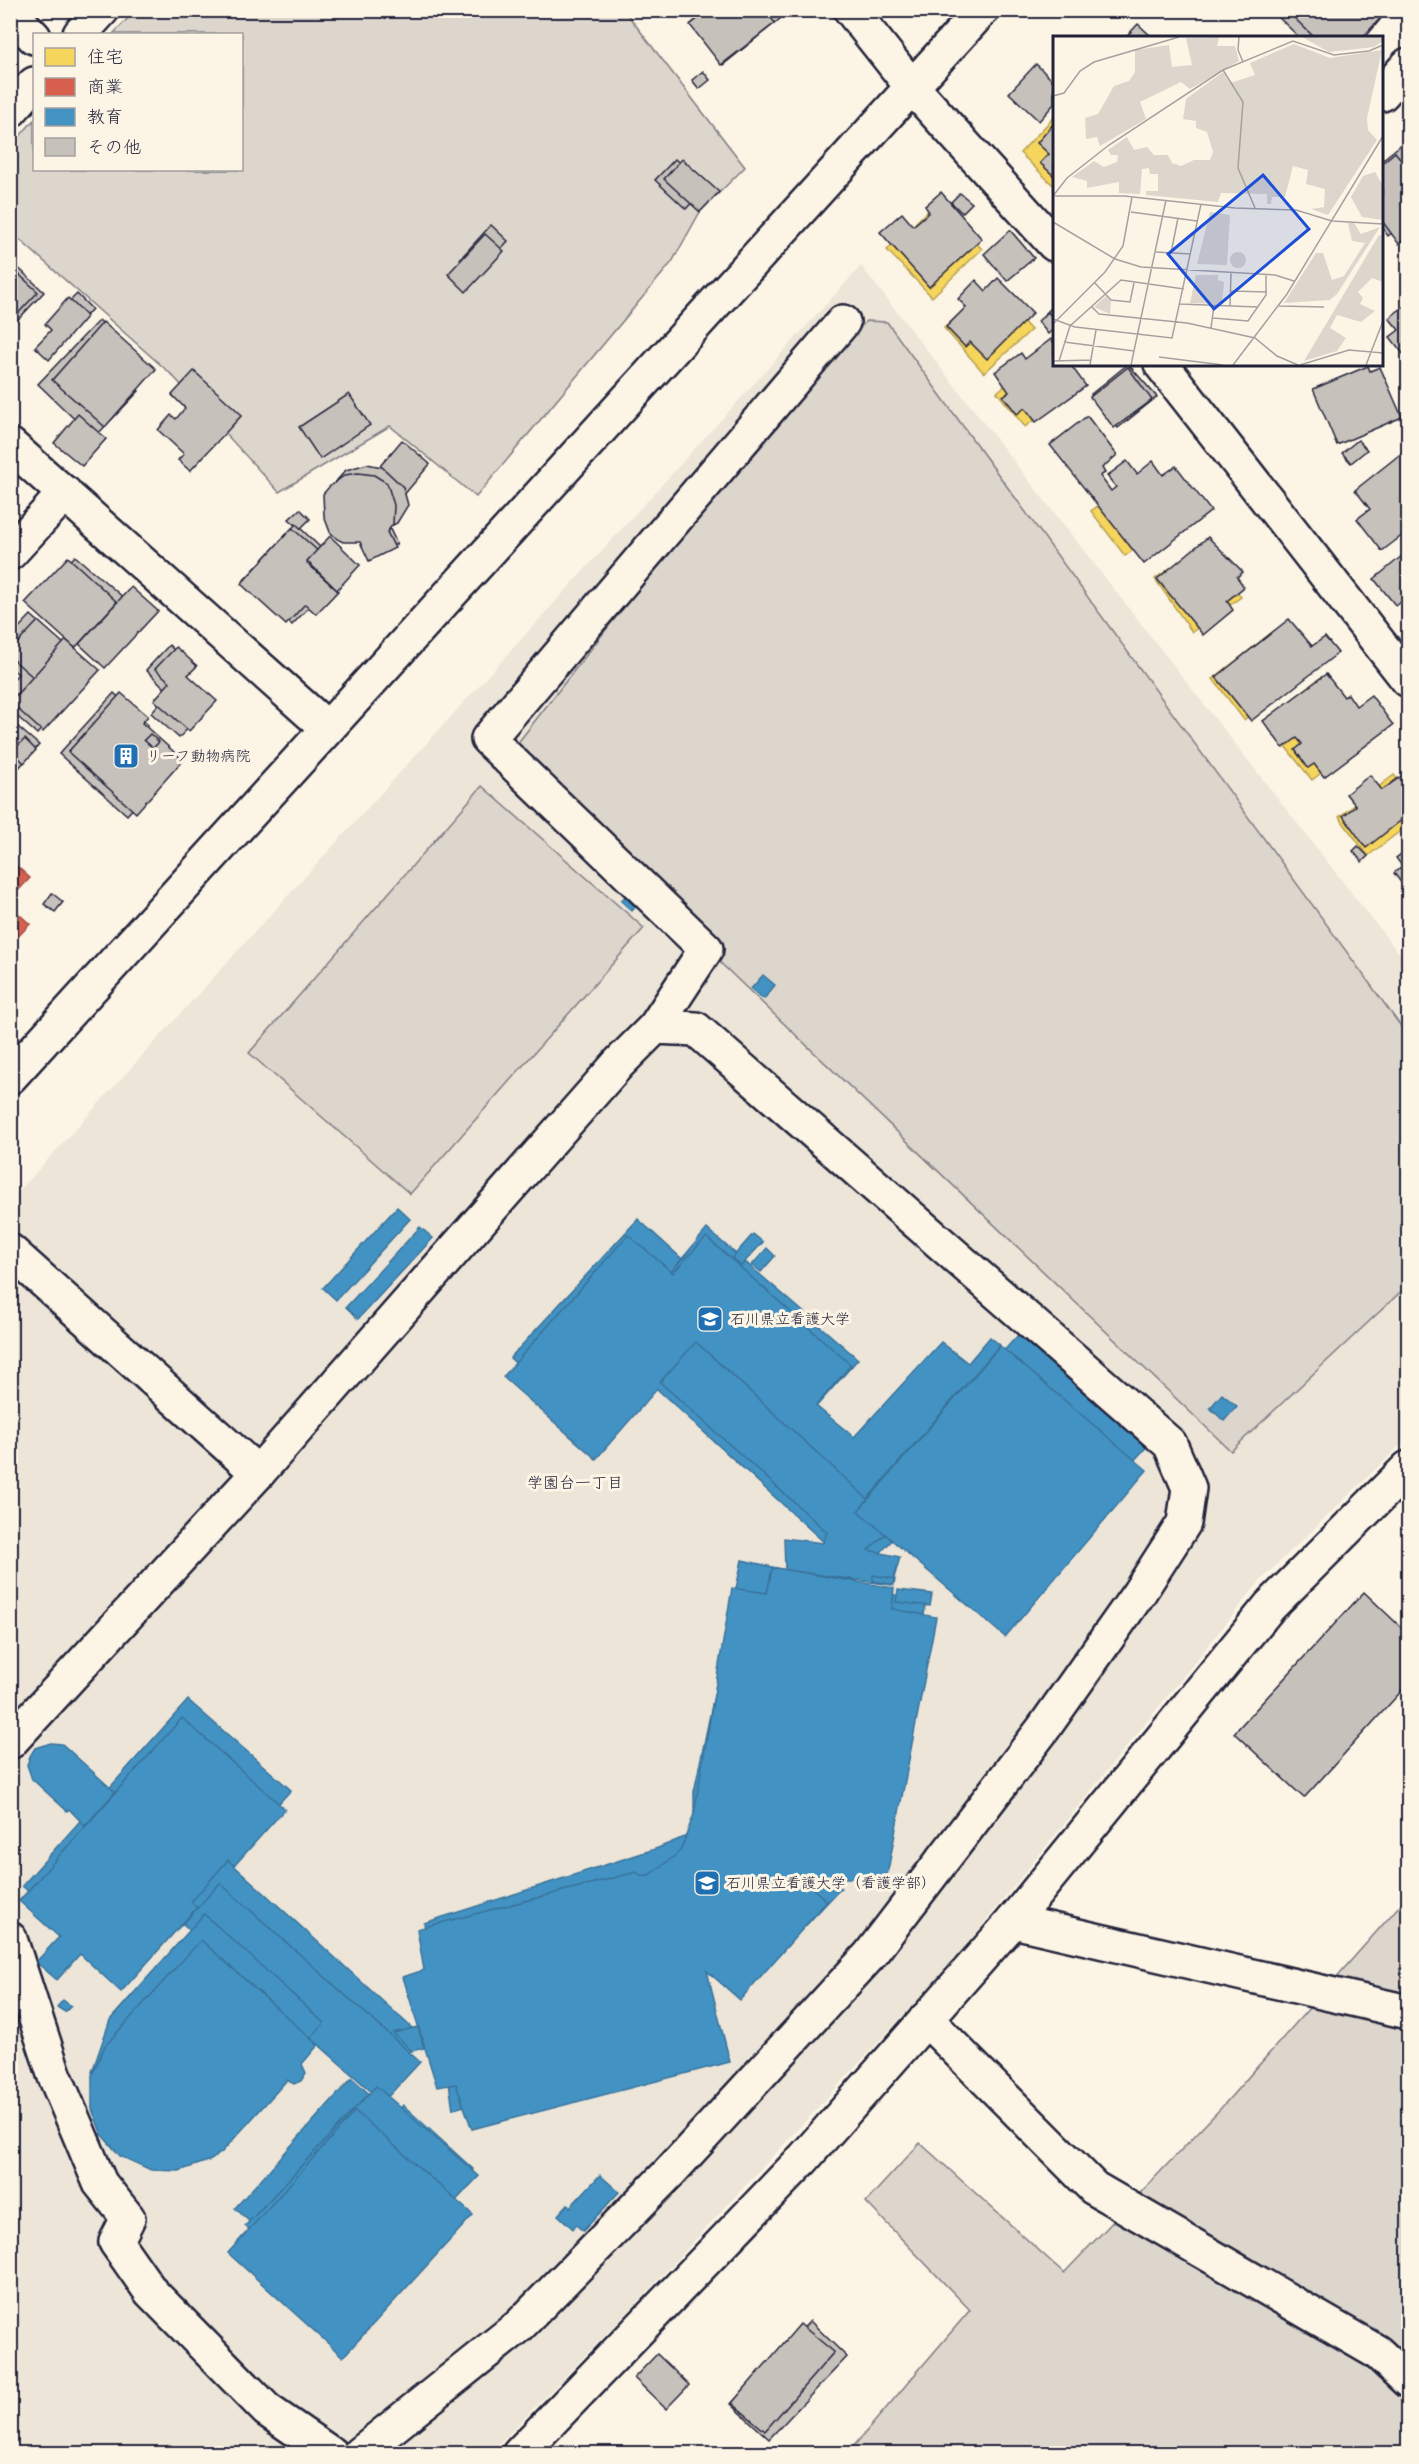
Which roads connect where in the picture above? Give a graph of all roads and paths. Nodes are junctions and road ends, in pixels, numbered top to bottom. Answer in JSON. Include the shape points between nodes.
{"nodes":[{"id":1,"x":102,"y":10,"type":"edge"},
{"id":2,"x":851,"y":10,"type":"edge"},
{"id":3,"x":982,"y":10,"type":"edge"},
{"id":4,"x":10,"y":12,"type":"edge"},
{"id":5,"x":81,"y":33,"type":"edge"},
{"id":6,"x":33,"y":36,"type":"edge"},
{"id":7,"x":33,"y":85,"type":"edge"},
{"id":8,"x":912,"y":87,"type":"junction"},
{"id":9,"x":10,"y":111,"type":"edge"},
{"id":10,"x":1053,"y":243,"type":"edge"},
{"id":11,"x":843,"y":322,"type":"dead end"},
{"id":12,"x":1163,"y":366,"type":"edge"},
{"id":13,"x":10,"y":445,"type":"edge"},
{"id":14,"x":65,"y":493,"type":"junction"},
{"id":15,"x":10,"y":553,"type":"edge"},
{"id":16,"x":1408,"y":680,"type":"edge"},
{"id":17,"x":327,"y":728,"type":"junction"},
{"id":18,"x":655,"y":1027,"type":"junction"},
{"id":19,"x":10,"y":1077,"type":"edge"},
{"id":20,"x":10,"y":1251,"type":"edge"},
{"id":21,"x":1408,"y":1468,"type":"edge"},
{"id":22,"x":258,"y":1473,"type":"junction"},
{"id":23,"x":10,"y":1742,"type":"edge"},
{"id":24,"x":1013,"y":1921,"type":"junction"},
{"id":25,"x":10,"y":1939,"type":"edge"},
{"id":26,"x":1408,"y":2012,"type":"edge"},
{"id":27,"x":926,"y":2019,"type":"junction"},
{"id":28,"x":1408,"y":2381,"type":"edge"},
{"id":29,"x":332,"y":2454,"type":"edge"},
{"id":30,"x":359,"y":2454,"type":"edge"},
{"id":31,"x":519,"y":2454,"type":"edge"}],
"edges":[{"from":1,"to":5,"type":"street"},
{"from":2,"to":8,"type":"street"},
{"from":3,"to":8,"type":"street"},
{"from":4,"to":6,"type":"street"},
{"from":7,"to":9,"type":"street"},
{"from":8,"to":10,"type":"street"},
{"from":8,"to":17,"type":"street"},
{"from":11,"to":18,"type":"street","via":[[489,739],[706,949]]},
{"from":12,"to":16,"type":"street"},
{"from":13,"to":14,"type":"street"},
{"from":14,"to":15,"type":"street"},
{"from":14,"to":17,"type":"street"},
{"from":17,"to":19,"type":"street"},
{"from":18,"to":22,"type":"street"},
{"from":18,"to":30,"type":"street","via":[[696,1029],[1170,1444],[1189,1488],[1184,1523],[1043,1729],[869,1956],[669,2173],[519,2326]]},
{"from":20,"to":22,"type":"street"},
{"from":21,"to":24,"type":"street","via":[[1270,1606]]},
{"from":22,"to":23,"type":"street"},
{"from":24,"to":26,"type":"street"},
{"from":24,"to":27,"type":"street"},
{"from":25,"to":29,"type":"street","via":[[54,2074],[100,2182],[128,2218],[116,2242],[151,2292],[267,2410]]},
{"from":27,"to":28,"type":"street","via":[[1094,2188],[1377,2352]]},
{"from":27,"to":31,"type":"street","via":[[804,2158]]}]}
